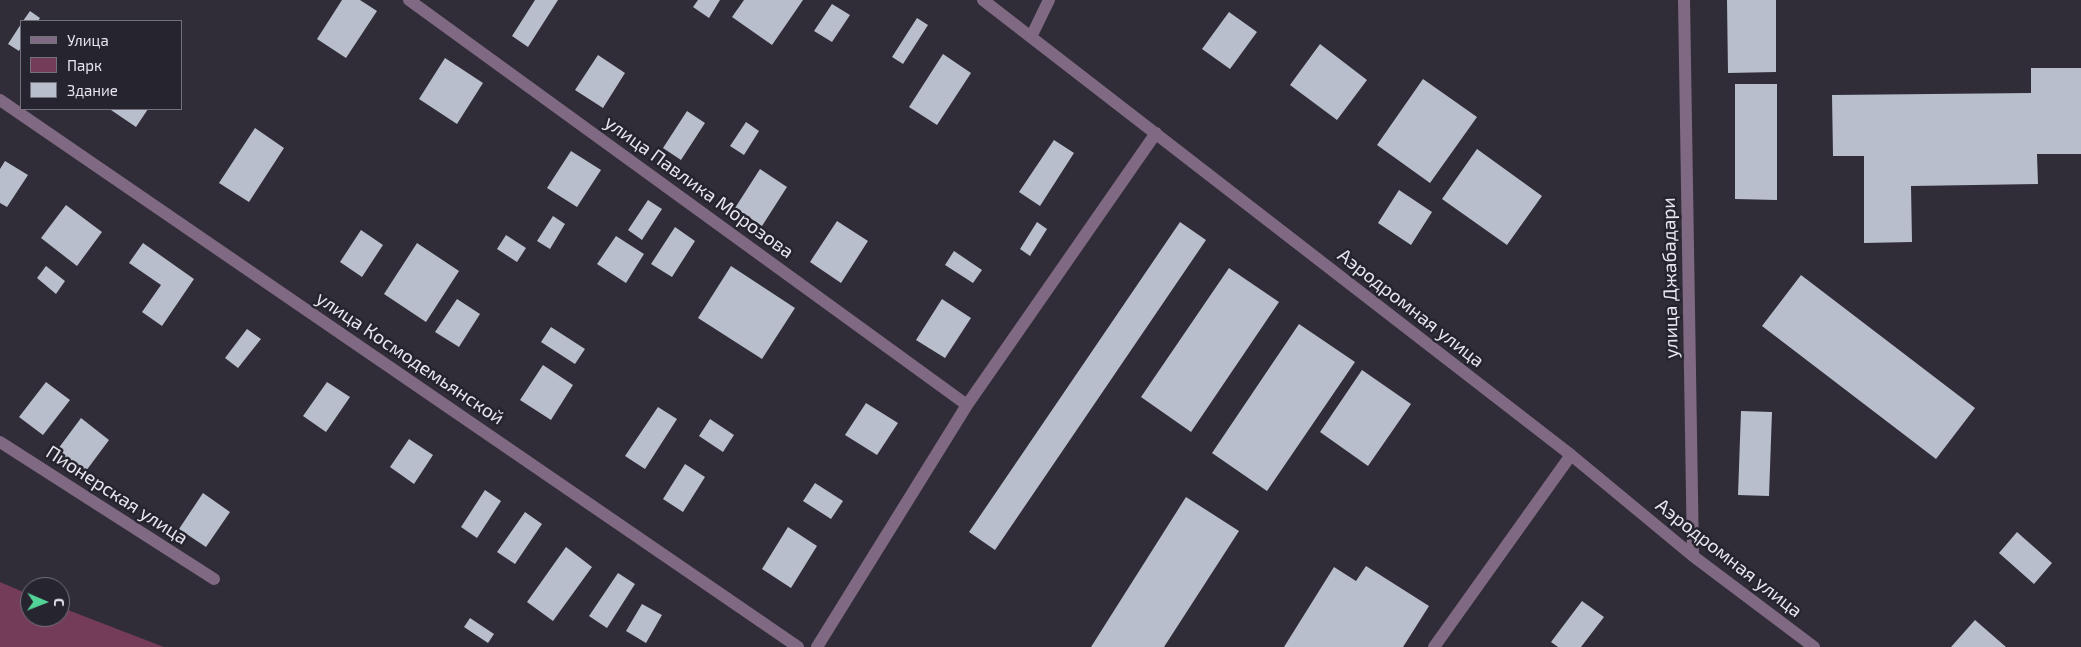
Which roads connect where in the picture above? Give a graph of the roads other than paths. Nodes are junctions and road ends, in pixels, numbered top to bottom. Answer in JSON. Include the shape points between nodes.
{"nodes":[{"id":1,"x":409,"y":0,"type":"edge"},
{"id":2,"x":983,"y":0,"type":"edge"},
{"id":3,"x":1049,"y":0,"type":"edge"},
{"id":4,"x":1684,"y":0,"type":"edge"},
{"id":5,"x":1031,"y":37,"type":"junction"},
{"id":6,"x":0,"y":100,"type":"edge"},
{"id":7,"x":1156,"y":133,"type":"junction"},
{"id":8,"x":967,"y":405,"type":"junction"},
{"id":9,"x":0,"y":442,"type":"edge"},
{"id":10,"x":1571,"y":455,"type":"junction"},
{"id":11,"x":1693,"y":556,"type":"junction"},
{"id":12,"x":214,"y":579,"type":"dead end"},
{"id":13,"x":798,"y":647,"type":"edge"},
{"id":14,"x":816,"y":647,"type":"edge"},
{"id":15,"x":1434,"y":647,"type":"edge"},
{"id":16,"x":1814,"y":647,"type":"edge"}],
"edges":[{"from":1,"to":8,"type":"street","name":"улица Павлика Морозова"},
{"from":2,"to":5,"type":"street","name":"Аэродромная улица"},
{"from":3,"to":5,"type":"street"},
{"from":4,"to":11,"type":"street","name":"улица Джабадари"},
{"from":5,"to":7,"type":"street","name":"Аэродромная улица"},
{"from":6,"to":13,"type":"street","name":"улица Космодемьянской"},
{"from":7,"to":8,"type":"street"},
{"from":7,"to":10,"type":"street","name":"Аэродромная улица"},
{"from":8,"to":14,"type":"street"},
{"from":9,"to":12,"type":"street","name":"Пионерская улица"},
{"from":10,"to":11,"type":"street","name":"Аэродромная улица"},
{"from":10,"to":15,"type":"street"},
{"from":11,"to":16,"type":"street","name":"Аэродромная улица"}]}
